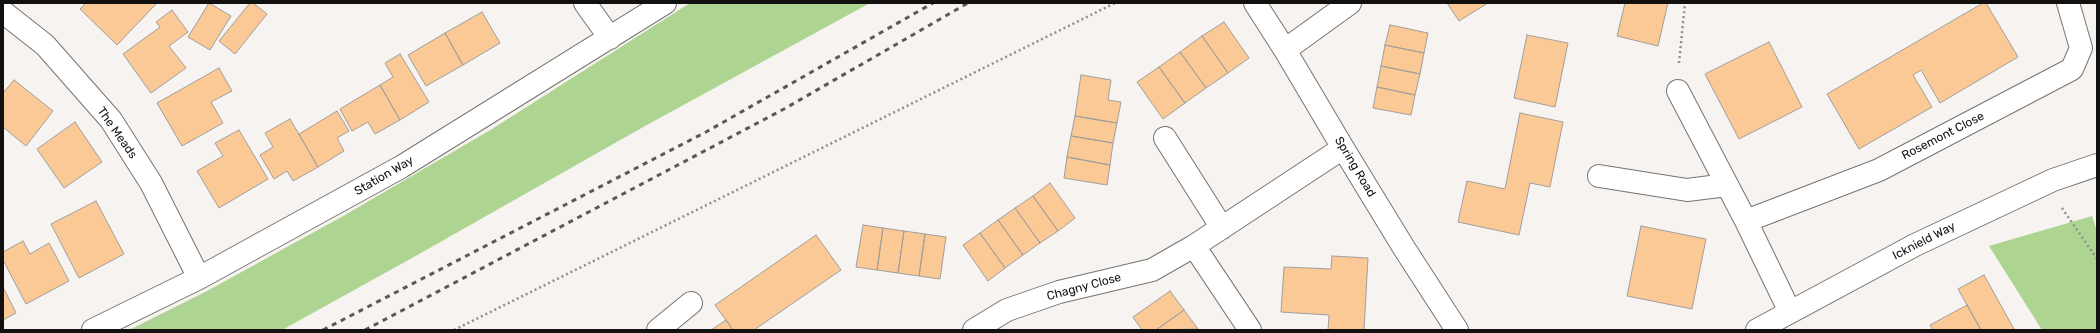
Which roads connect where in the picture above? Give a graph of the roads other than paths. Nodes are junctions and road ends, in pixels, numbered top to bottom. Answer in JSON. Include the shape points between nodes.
{"nodes":[{"id":1,"x":585,"y":3,"type":"edge"},
{"id":2,"x":665,"y":3,"type":"edge"},
{"id":3,"x":1255,"y":3,"type":"edge"},
{"id":4,"x":1350,"y":3,"type":"edge"},
{"id":5,"x":2068,"y":3,"type":"edge"},
{"id":6,"x":3,"y":12,"type":"edge"},
{"id":7,"x":610,"y":38,"type":"junction"},
{"id":8,"x":1285,"y":50,"type":"junction"},
{"id":9,"x":1678,"y":91,"type":"road end"},
{"id":10,"x":1165,"y":138,"type":"dead end"},
{"id":11,"x":1343,"y":148,"type":"junction"},
{"id":12,"x":2097,"y":165,"type":"edge"},
{"id":13,"x":1599,"y":176,"type":"dead end"},
{"id":14,"x":1727,"y":185,"type":"junction"},
{"id":15,"x":1746,"y":221,"type":"junction"},
{"id":16,"x":1222,"y":228,"type":"junction"},
{"id":17,"x":1194,"y":246,"type":"junction"},
{"id":18,"x":200,"y":278,"type":"junction"},
{"id":19,"x":691,"y":303,"type":"dead end"},
{"id":20,"x":1790,"y":312,"type":"junction"},
{"id":21,"x":93,"y":330,"type":"edge"},
{"id":22,"x":658,"y":330,"type":"edge"},
{"id":23,"x":974,"y":330,"type":"edge"},
{"id":24,"x":1250,"y":330,"type":"edge"},
{"id":25,"x":1457,"y":330,"type":"edge"},
{"id":26,"x":1757,"y":330,"type":"edge"}],
"edges":[{"from":1,"to":7,"type":"street"},
{"from":2,"to":7,"type":"street","name":"Station Way"},
{"from":3,"to":8,"type":"street","name":"Spring Road"},
{"from":4,"to":8,"type":"street"},
{"from":5,"to":15,"type":"street","name":"Rosemont Close","via":[[2081,48],[2072,69],[1879,170]]},
{"from":6,"to":18,"type":"street","name":"The Meads","via":[[44,46],[111,120],[151,182]]},
{"from":7,"to":18,"type":"street","name":"Station Way","via":[[401,167]]},
{"from":8,"to":11,"type":"street","name":"Spring Road"},
{"from":9,"to":14,"type":"street"},
{"from":10,"to":16,"type":"street"},
{"from":11,"to":16,"type":"street","name":"Chagny Close"},
{"from":11,"to":25,"type":"street","name":"Spring Road"},
{"from":12,"to":20,"type":"street","name":"Icknield Way","via":[[2053,180],[1914,246]]},
{"from":13,"to":14,"type":"street","via":[[1687,190]]},
{"from":14,"to":15,"type":"street"},
{"from":15,"to":20,"type":"street"},
{"from":16,"to":17,"type":"street","name":"Chagny Close"},
{"from":17,"to":23,"type":"street","name":"Chagny Close","via":[[1152,270],[1059,292],[1007,310]]},
{"from":17,"to":24,"type":"street"},
{"from":18,"to":21,"type":"street","name":"Station Way"},
{"from":19,"to":22,"type":"street"},
{"from":20,"to":26,"type":"street","name":"Icknield Way"}]}
